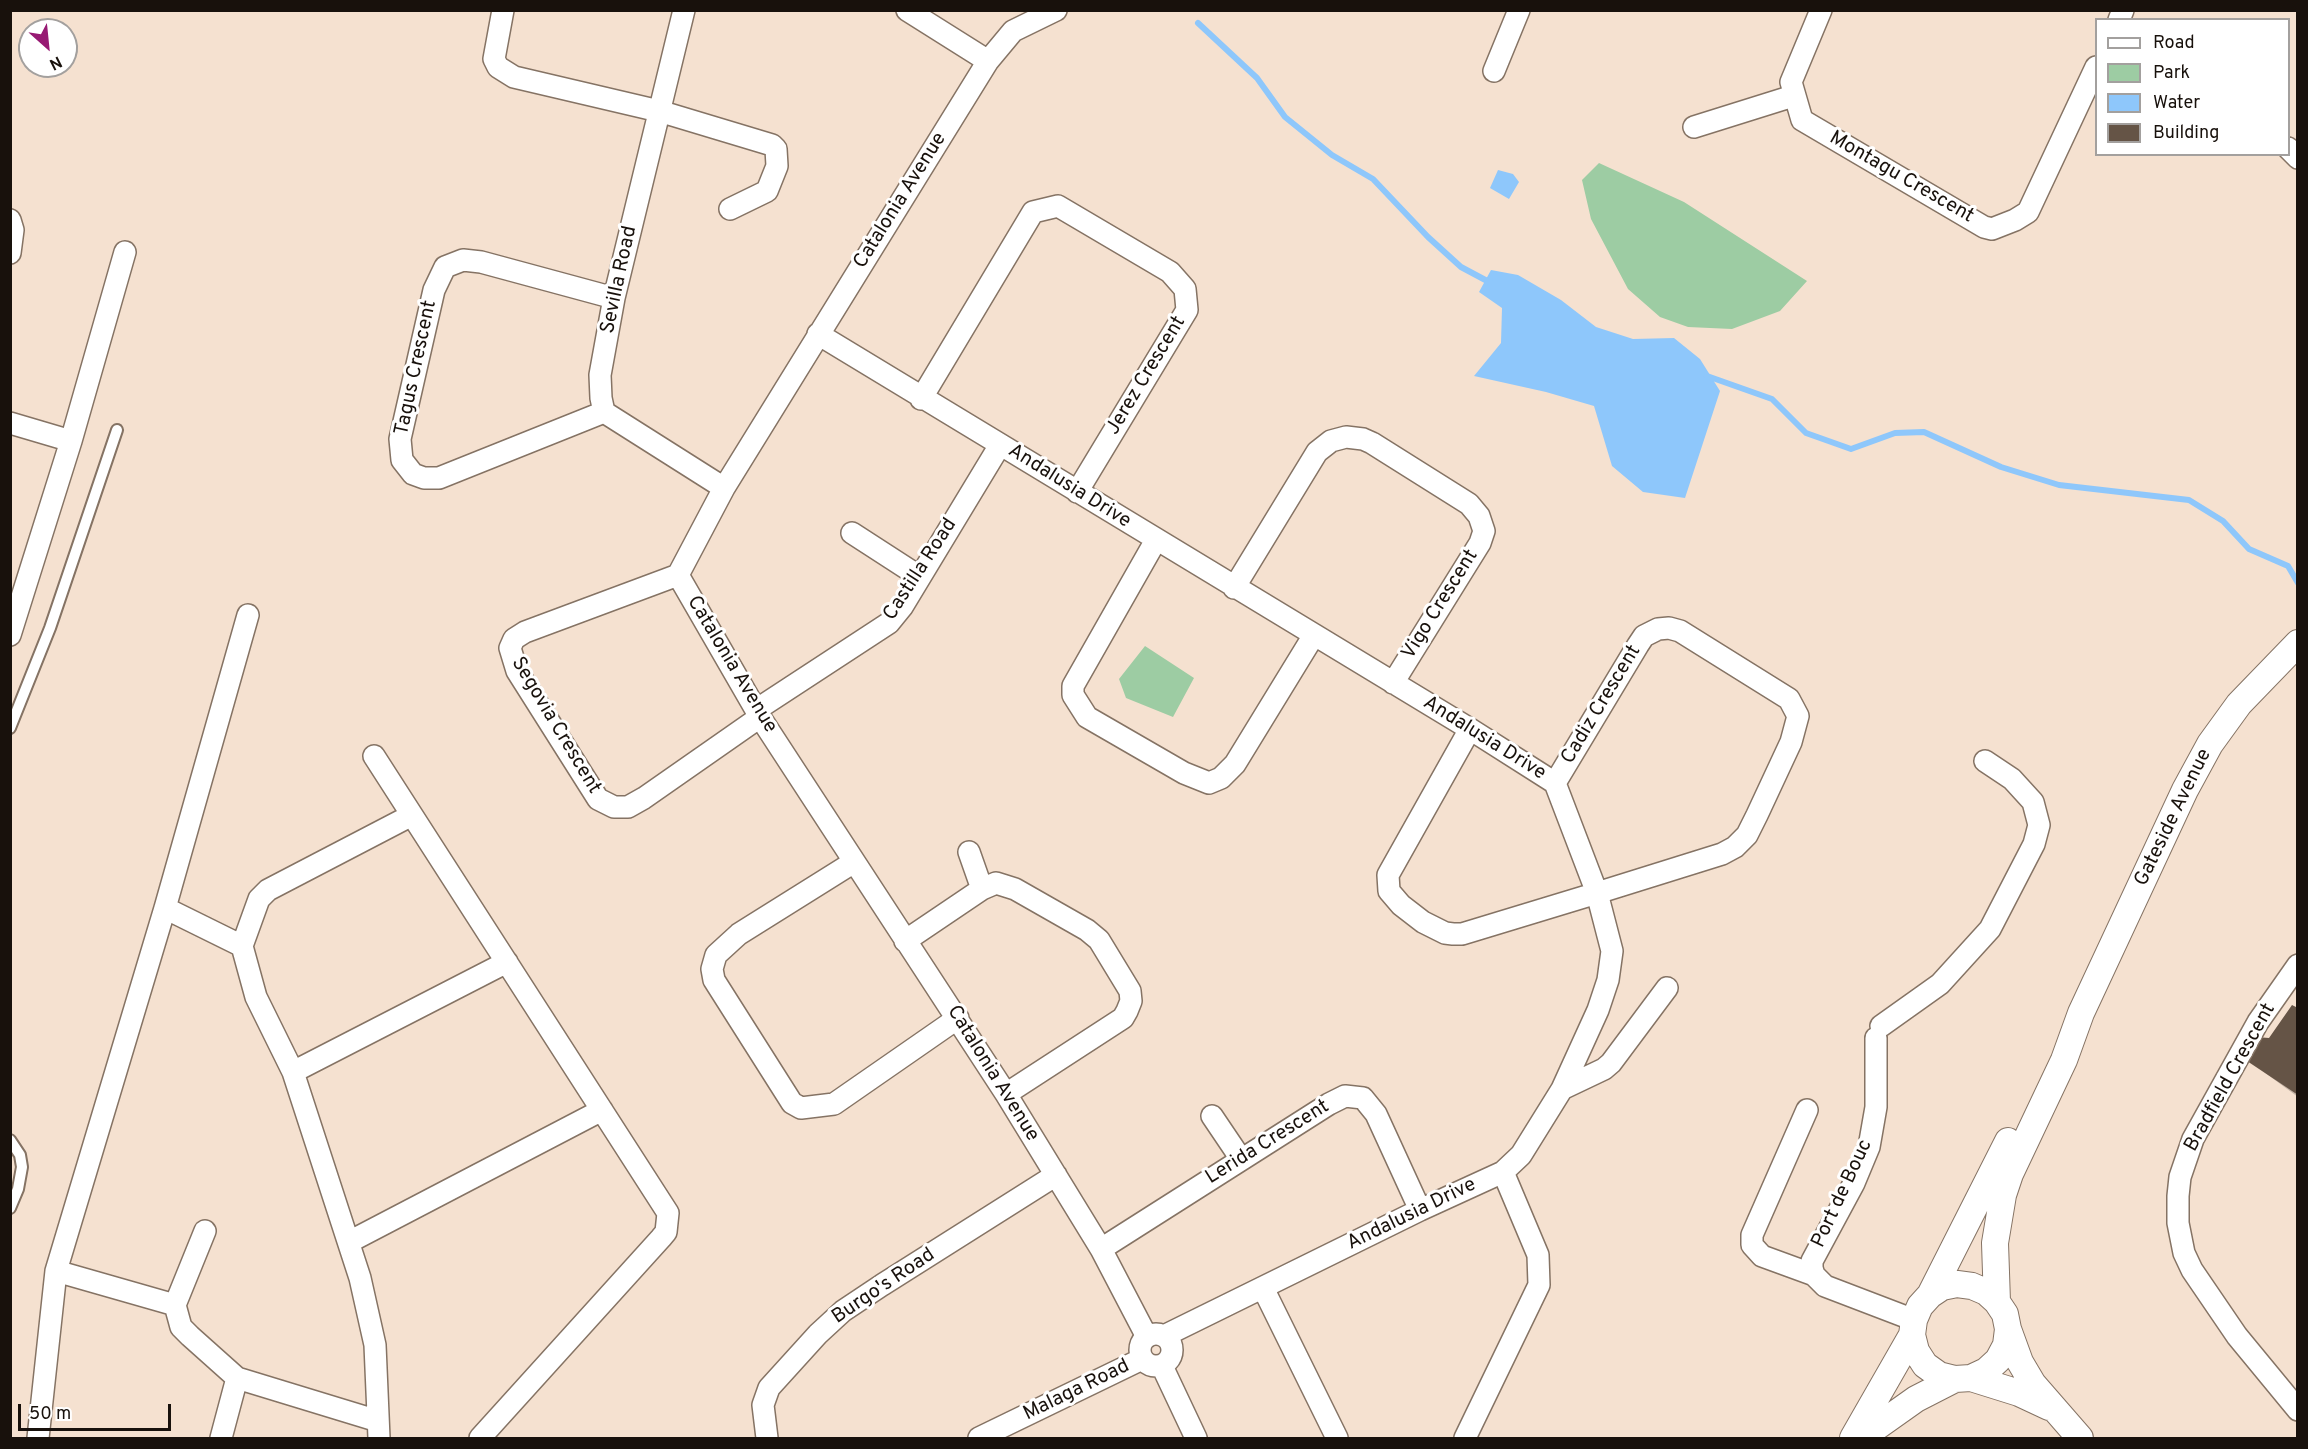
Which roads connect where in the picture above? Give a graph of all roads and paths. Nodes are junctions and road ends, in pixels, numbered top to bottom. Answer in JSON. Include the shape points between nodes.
{"nodes":[{"id":1,"x":503,"y":10,"type":"edge"},
{"id":2,"x":684,"y":10,"type":"edge"},
{"id":3,"x":907,"y":10,"type":"edge"},
{"id":4,"x":1056,"y":10,"type":"edge"},
{"id":5,"x":1519,"y":10,"type":"edge"},
{"id":6,"x":1821,"y":10,"type":"edge"},
{"id":7,"x":988,"y":61,"type":"junction"},
{"id":8,"x":1494,"y":70,"type":"dead end"},
{"id":9,"x":2095,"y":71,"type":"edge"},
{"id":10,"x":1793,"y":96,"type":"junction"},
{"id":11,"x":659,"y":111,"type":"junction"},
{"id":12,"x":1694,"y":127,"type":"dead end"},
{"id":13,"x":730,"y":209,"type":"dead end"},
{"id":14,"x":10,"y":220,"type":"edge"},
{"id":15,"x":125,"y":252,"type":"dead end"},
{"id":16,"x":10,"y":253,"type":"edge"},
{"id":17,"x":614,"y":298,"type":"junction"},
{"id":18,"x":818,"y":334,"type":"junction"},
{"id":19,"x":921,"y":399,"type":"junction"},
{"id":20,"x":604,"y":412,"type":"junction"},
{"id":21,"x":10,"y":423,"type":"edge"},
{"id":22,"x":117,"y":430,"type":"dead end"},
{"id":23,"x":71,"y":441,"type":"junction"},
{"id":24,"x":1000,"y":445,"type":"junction"},
{"id":25,"x":724,"y":488,"type":"junction"},
{"id":26,"x":1077,"y":492,"type":"junction"},
{"id":27,"x":852,"y":533,"type":"dead end"},
{"id":28,"x":1156,"y":540,"type":"junction"},
{"id":29,"x":678,"y":575,"type":"junction"},
{"id":30,"x":920,"y":577,"type":"junction"},
{"id":31,"x":1234,"y":588,"type":"junction"},
{"id":32,"x":248,"y":615,"type":"dead end"},
{"id":33,"x":10,"y":635,"type":"edge"},
{"id":34,"x":1314,"y":635,"type":"junction"},
{"id":35,"x":2298,"y":643,"type":"edge"},
{"id":36,"x":1393,"y":682,"type":"junction"},
{"id":37,"x":758,"y":713,"type":"junction"},
{"id":38,"x":10,"y":728,"type":"edge"},
{"id":39,"x":1470,"y":729,"type":"junction"},
{"id":40,"x":374,"y":756,"type":"dead end"},
{"id":41,"x":1985,"y":761,"type":"dead end"},
{"id":42,"x":1555,"y":783,"type":"junction"},
{"id":43,"x":412,"y":815,"type":"junction"},
{"id":44,"x":969,"y":852,"type":"dead end"},
{"id":45,"x":854,"y":862,"type":"junction"},
{"id":46,"x":982,"y":889,"type":"junction"},
{"id":47,"x":1597,"y":893,"type":"junction"},
{"id":48,"x":165,"y":908,"type":"junction"},
{"id":49,"x":905,"y":941,"type":"junction"},
{"id":50,"x":242,"y":946,"type":"junction"},
{"id":51,"x":507,"y":962,"type":"junction"},
{"id":52,"x":2298,"y":965,"type":"edge"},
{"id":53,"x":1667,"y":988,"type":"dead end"},
{"id":54,"x":2081,"y":1013,"type":"junction"},
{"id":55,"x":958,"y":1018,"type":"junction"},
{"id":56,"x":293,"y":1072,"type":"junction"},
{"id":57,"x":1562,"y":1089,"type":"junction"},
{"id":58,"x":1006,"y":1094,"type":"junction"},
{"id":59,"x":602,"y":1110,"type":"junction"},
{"id":60,"x":1807,"y":1110,"type":"dead end"},
{"id":61,"x":1212,"y":1116,"type":"dead end"},
{"id":62,"x":10,"y":1140,"type":"edge"},
{"id":63,"x":1240,"y":1159,"type":"junction"},
{"id":64,"x":1503,"y":1172,"type":"junction"},
{"id":65,"x":1056,"y":1175,"type":"junction"},
{"id":66,"x":10,"y":1208,"type":"edge"},
{"id":67,"x":1420,"y":1210,"type":"junction"},
{"id":68,"x":205,"y":1231,"type":"dead end"},
{"id":69,"x":349,"y":1242,"type":"junction"},
{"id":70,"x":1101,"y":1249,"type":"junction"},
{"id":71,"x":56,"y":1271,"type":"junction"},
{"id":72,"x":1814,"y":1275,"type":"junction"},
{"id":73,"x":1263,"y":1288,"type":"junction"},
{"id":74,"x":1930,"y":1295,"type":"junction"},
{"id":75,"x":1997,"y":1302,"type":"junction"},
{"id":76,"x":175,"y":1305,"type":"junction"},
{"id":77,"x":1913,"y":1328,"type":"junction"},
{"id":78,"x":2008,"y":1329,"type":"junction"},
{"id":79,"x":1156,"y":1336,"type":"junction"},
{"id":80,"x":1152,"y":1363,"type":"junction"},
{"id":81,"x":237,"y":1377,"type":"junction"},
{"id":82,"x":1963,"y":1378,"type":"junction"},
{"id":83,"x":2052,"y":1408,"type":"junction"},
{"id":84,"x":2298,"y":1410,"type":"edge"},
{"id":85,"x":379,"y":1430,"type":"edge"},
{"id":86,"x":38,"y":1438,"type":"edge"},
{"id":87,"x":221,"y":1438,"type":"edge"},
{"id":88,"x":480,"y":1438,"type":"edge"},
{"id":89,"x":766,"y":1438,"type":"edge"},
{"id":90,"x":979,"y":1438,"type":"edge"},
{"id":91,"x":1196,"y":1438,"type":"edge"},
{"id":92,"x":1337,"y":1438,"type":"edge"},
{"id":93,"x":1465,"y":1438,"type":"edge"},
{"id":94,"x":1853,"y":1438,"type":"edge"},
{"id":95,"x":1861,"y":1438,"type":"edge"},
{"id":96,"x":2080,"y":1438,"type":"edge"}],
"edges":[{"from":1,"to":11,"type":"street","via":[[494,50],[498,67],[504,73],[529,83]]},
{"from":2,"to":11,"type":"street","name":"Sevilla Road"},
{"from":3,"to":7,"type":"street"},
{"from":4,"to":7,"type":"street","name":"Catalonia Avenue","via":[[1013,31]]},
{"from":5,"to":8,"type":"street"},
{"from":6,"to":10,"type":"street","via":[[1793,72]]},
{"from":7,"to":18,"type":"street","name":"Catalonia Avenue"},
{"from":9,"to":10,"type":"street","name":"Montagu Crescent","via":[[2028,212],[1992,229],[1802,120]]},
{"from":10,"to":12,"type":"street"},
{"from":11,"to":13,"type":"street","via":[[767,142],[776,149],[777,166],[767,191]]},
{"from":11,"to":17,"type":"street","name":"Sevilla Road"},
{"from":14,"to":16,"type":"street","via":[[14,230]]},
{"from":15,"to":23,"type":"street"},
{"from":17,"to":20,"type":"street","name":"Sevilla Road","via":[[600,375]]},
{"from":17,"to":20,"type":"street","name":"Tagus Crescent","via":[[481,262],[463,260],[445,267],[434,290],[400,439],[402,460],[413,474],[439,478]]},
{"from":18,"to":19,"type":"street","name":"Andalusia Drive"},
{"from":18,"to":25,"type":"street","name":"Catalonia Avenue"},
{"from":19,"to":24,"type":"street","name":"Andalusia Drive"},
{"from":19,"to":26,"type":"street","name":"Jerez Crescent","via":[[1033,212],[1058,206],[1170,272],[1185,289],[1187,310]]},
{"from":20,"to":25,"type":"street"},
{"from":21,"to":23,"type":"street"},
{"from":22,"to":38,"type":"lane","via":[[50,628]]},
{"from":23,"to":33,"type":"street"},
{"from":24,"to":26,"type":"street","name":"Andalusia Drive"},
{"from":24,"to":30,"type":"street","name":"Castilla Road"},
{"from":25,"to":29,"type":"street","name":"Catalonia Avenue"},
{"from":26,"to":28,"type":"street","name":"Andalusia Drive"},
{"from":27,"to":30,"type":"street"},
{"from":28,"to":31,"type":"street","name":"Andalusia Drive"},
{"from":28,"to":34,"type":"street","via":[[1072,686],[1073,695],[1087,717],[1184,773],[1209,783],[1221,778],[1235,764]]},
{"from":29,"to":37,"type":"street","name":"Catalonia Avenue"},
{"from":29,"to":37,"type":"street","name":"Segovia Crescent","via":[[525,632],[514,639],[510,648],[517,671],[598,799],[614,807],[628,807],[644,798]]},
{"from":30,"to":37,"type":"street","name":"Castilla Road","via":[[902,607],[880,631]]},
{"from":31,"to":34,"type":"street","name":"Andalusia Drive"},
{"from":31,"to":36,"type":"street","name":"Vigo Crescent","via":[[1317,452],[1331,441],[1346,437],[1372,443],[1469,504],[1484,531]]},
{"from":32,"to":48,"type":"street"},
{"from":34,"to":36,"type":"street","name":"Andalusia Drive"},
{"from":35,"to":54,"type":"street","name":"Gateside Avenue","via":[[2239,704],[2210,744]]},
{"from":36,"to":39,"type":"street","name":"Andalusia Drive"},
{"from":37,"to":45,"type":"street","name":"Catalonia Avenue"},
{"from":39,"to":42,"type":"street","name":"Andalusia Drive"},
{"from":39,"to":47,"type":"street","name":"Cadiz Crescent","via":[[1390,867],[1392,895],[1423,922],[1445,933],[1462,934]]},
{"from":40,"to":43,"type":"street"},
{"from":41,"to":72,"type":"street","name":"Port de Bouc","via":[[2012,779],[2033,802],[2038,825],[2034,844],[1990,929],[1940,984],[1878,1032],[1876,1107],[1869,1147],[1812,1261]]},
{"from":42,"to":47,"type":"street","name":"Andalusia Drive"},
{"from":42,"to":47,"type":"street","name":"Cadiz Crescent","via":[[1644,636],[1658,629],[1680,631],[1794,705],[1798,716],[1791,742],[1747,835],[1735,847]]},
{"from":43,"to":50,"type":"street","via":[[268,890],[259,899]]},
{"from":43,"to":51,"type":"street"},
{"from":44,"to":46,"type":"street"},
{"from":45,"to":49,"type":"street","name":"Catalonia Avenue"},
{"from":45,"to":55,"type":"street","via":[[739,934],[716,955],[712,969],[719,987],[792,1102],[801,1108],[834,1104]]},
{"from":46,"to":49,"type":"street"},
{"from":46,"to":58,"type":"street","via":[[996,883],[1007,885],[1087,930],[1099,940],[1130,991],[1131,1001],[1123,1018]]},
{"from":47,"to":57,"type":"street","name":"Andalusia Drive","via":[[1612,951],[1608,981]]},
{"from":48,"to":50,"type":"street"},
{"from":48,"to":71,"type":"street"},
{"from":49,"to":55,"type":"street","name":"Catalonia Avenue"},
{"from":50,"to":56,"type":"street","via":[[256,997]]},
{"from":51,"to":56,"type":"street"},
{"from":51,"to":59,"type":"street"},
{"from":52,"to":84,"type":"street","name":"Bradfield Crescent","via":[[2258,1022],[2193,1139],[2178,1196],[2182,1243],[2192,1270],[2237,1336]]},
{"from":53,"to":57,"type":"street","via":[[1611,1063]]},
{"from":54,"to":74,"type":"street","name":"Gateside Avenue","via":[[2031,1096]]},
{"from":54,"to":75,"type":"street","name":"Gateside Avenue","via":[[2064,1060],[2010,1174],[1995,1244]]},
{"from":55,"to":58,"type":"street","name":"Catalonia Avenue"},
{"from":56,"to":69,"type":"street"},
{"from":57,"to":64,"type":"street","name":"Andalusia Drive","via":[[1539,1130]]},
{"from":58,"to":65,"type":"street","name":"Catalonia Avenue"},
{"from":59,"to":69,"type":"street"},
{"from":59,"to":88,"type":"street","via":[[668,1213],[666,1232]]},
{"from":60,"to":72,"type":"street","via":[[1752,1235],[1752,1245],[1762,1256]]},
{"from":61,"to":63,"type":"street"},
{"from":62,"to":66,"type":"lane","via":[[20,1155],[21,1167]]},
{"from":63,"to":67,"type":"street","name":"Lerida Crescent","via":[[1329,1104],[1355,1095],[1376,1114]]},
{"from":63,"to":70,"type":"street","name":"Lerida Crescent"},
{"from":64,"to":67,"type":"street","name":"Andalusia Drive"},
{"from":64,"to":93,"type":"street","via":[[1538,1255],[1539,1285]]},
{"from":65,"to":70,"type":"street","name":"Catalonia Avenue"},
{"from":65,"to":89,"type":"street","name":"Burgo's Road","via":[[843,1311],[769,1389],[763,1405]]},
{"from":67,"to":73,"type":"street","name":"Andalusia Drive"},
{"from":68,"to":76,"type":"street"},
{"from":69,"to":85,"type":"street","via":[[375,1345]]},
{"from":70,"to":79,"type":"street","name":"Catalonia Avenue"},
{"from":71,"to":76,"type":"street"},
{"from":71,"to":86,"type":"street"},
{"from":72,"to":77,"type":"street","name":"Port de Bouc","via":[[1825,1286]]},
{"from":73,"to":79,"type":"street","name":"Andalusia Drive"},
{"from":73,"to":92,"type":"street"},
{"from":74,"to":75,"type":"street","via":[[1957,1284],[1986,1292]]},
{"from":74,"to":77,"type":"street","via":[[1920,1306]]},
{"from":75,"to":78,"type":"street"},
{"from":76,"to":81,"type":"street","via":[[181,1327]]},
{"from":77,"to":82,"type":"street","via":[[1916,1351],[1926,1365],[1939,1375]]},
{"from":77,"to":94,"type":"street"},
{"from":78,"to":82,"type":"street","via":[[2006,1345],[1998,1360],[1986,1371]]},
{"from":78,"to":83,"type":"street","via":[[2020,1362]]},
{"from":79,"to":80,"type":"street","via":[[1140,1347]]},
{"from":79,"to":80,"type":"street","via":[[1170,1341],[1172,1356]]},
{"from":80,"to":90,"type":"street","name":"Malaga Road"},
{"from":80,"to":91,"type":"street"},
{"from":81,"to":85,"type":"street"},
{"from":81,"to":87,"type":"street"},
{"from":82,"to":83,"type":"street","via":[[2011,1390]]},
{"from":82,"to":95,"type":"street","via":[[1916,1399]]},
{"from":83,"to":96,"type":"street"}]}
